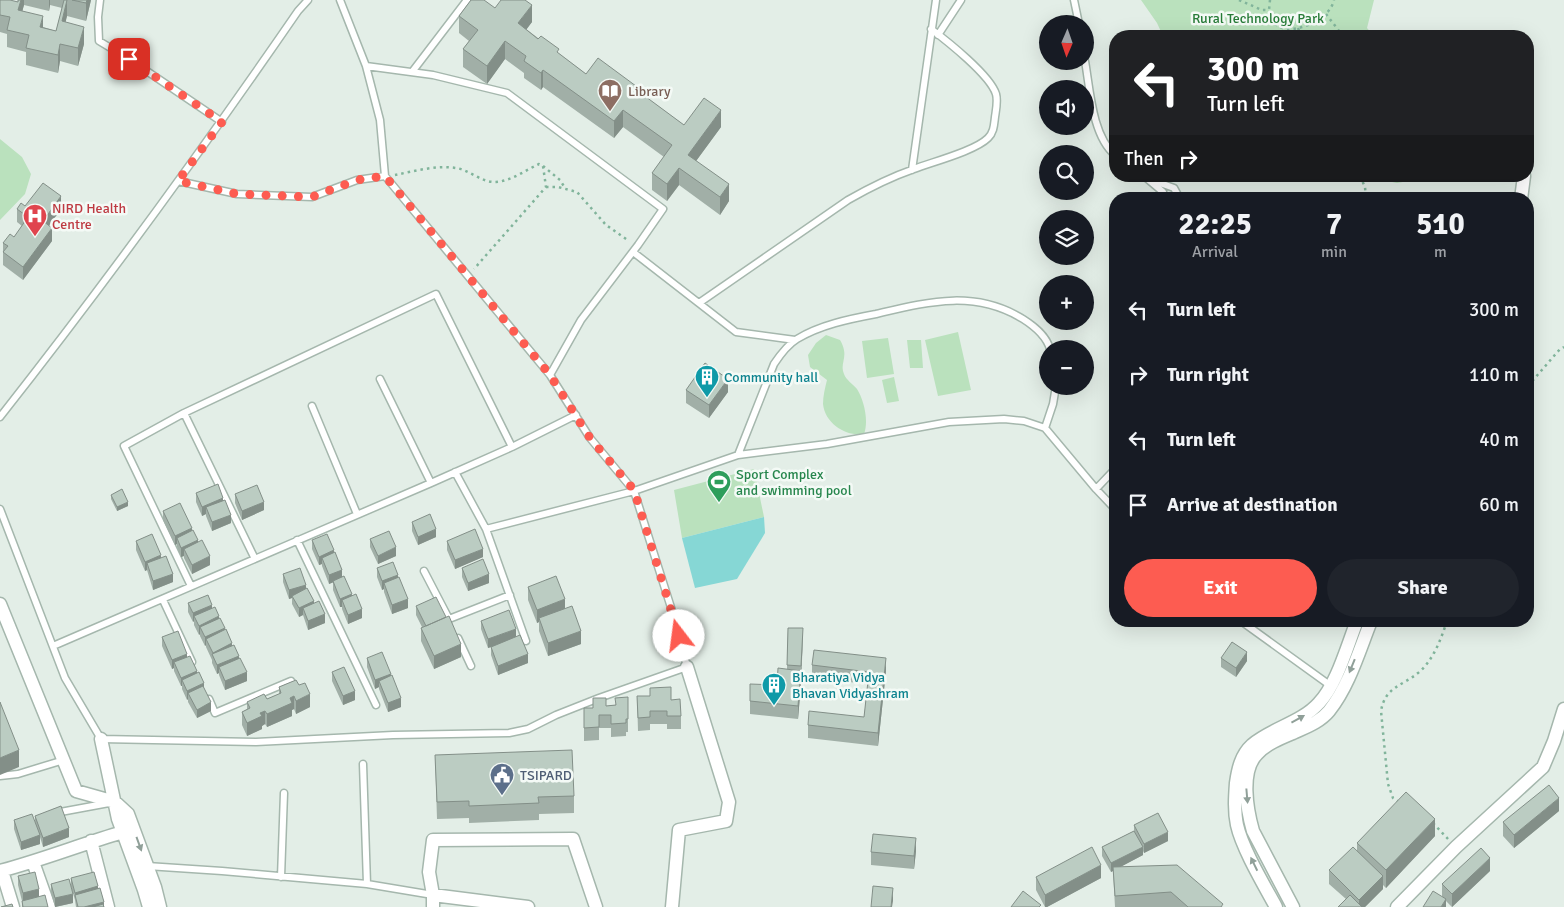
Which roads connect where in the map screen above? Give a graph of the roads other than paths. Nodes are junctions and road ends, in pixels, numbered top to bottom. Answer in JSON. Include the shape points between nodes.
{"nodes":[{"id":1,"x":100,"y":0,"type":"edge"},
{"id":2,"x":308,"y":0,"type":"edge"},
{"id":3,"x":340,"y":0,"type":"edge"},
{"id":4,"x":467,"y":0,"type":"edge"},
{"id":5,"x":936,"y":0,"type":"edge"},
{"id":6,"x":961,"y":0,"type":"edge"},
{"id":7,"x":1074,"y":0,"type":"edge"},
{"id":8,"x":1076,"y":15,"type":"edge"},
{"id":9,"x":931,"y":29,"type":"junction"},
{"id":10,"x":938,"y":35,"type":"junction"},
{"id":11,"x":366,"y":66,"type":"junction"},
{"id":12,"x":1087,"y":70,"type":"edge"},
{"id":13,"x":412,"y":72,"type":"junction"},
{"id":14,"x":222,"y":122,"type":"junction"},
{"id":15,"x":1109,"y":148,"type":"edge"},
{"id":16,"x":912,"y":170,"type":"junction"},
{"id":17,"x":385,"y":176,"type":"junction"},
{"id":18,"x":178,"y":181,"type":"junction"},
{"id":19,"x":1151,"y":182,"type":"edge"},
{"id":20,"x":1157,"y":182,"type":"edge"},
{"id":21,"x":1164,"y":192,"type":"edge"},
{"id":22,"x":1176,"y":192,"type":"edge"},
{"id":23,"x":633,"y":252,"type":"junction"},
{"id":24,"x":699,"y":303,"type":"junction"},
{"id":25,"x":795,"y":340,"type":"junction"},
{"id":26,"x":1044,"y":340,"type":"edge"},
{"id":27,"x":550,"y":375,"type":"junction"},
{"id":28,"x":380,"y":379,"type":"dead end"},
{"id":29,"x":1054,"y":395,"type":"edge"},
{"id":30,"x":312,"y":406,"type":"dead end"},
{"id":31,"x":184,"y":413,"type":"junction"},
{"id":32,"x":576,"y":415,"type":"junction"},
{"id":33,"x":0,"y":417,"type":"edge"},
{"id":34,"x":1045,"y":428,"type":"junction"},
{"id":35,"x":512,"y":447,"type":"junction"},
{"id":36,"x":738,"y":455,"type":"junction"},
{"id":37,"x":455,"y":472,"type":"junction"},
{"id":38,"x":1109,"y":475,"type":"edge"},
{"id":39,"x":431,"y":483,"type":"junction"},
{"id":40,"x":1096,"y":489,"type":"junction"},
{"id":41,"x":634,"y":490,"type":"junction"},
{"id":42,"x":1109,"y":503,"type":"edge"},
{"id":43,"x":0,"y":509,"type":"edge"},
{"id":44,"x":357,"y":514,"type":"junction"},
{"id":45,"x":486,"y":529,"type":"junction"},
{"id":46,"x":298,"y":540,"type":"junction"},
{"id":47,"x":255,"y":558,"type":"junction"},
{"id":48,"x":424,"y":571,"type":"dead end"},
{"id":49,"x":191,"y":586,"type":"junction"},
{"id":50,"x":510,"y":595,"type":"junction"},
{"id":51,"x":163,"y":600,"type":"junction"},
{"id":52,"x":0,"y":604,"type":"edge"},
{"id":53,"x":449,"y":619,"type":"junction"},
{"id":54,"x":452,"y":627,"type":"edge"},
{"id":55,"x":1249,"y":627,"type":"edge"},
{"id":56,"x":1355,"y":627,"type":"edge"},
{"id":57,"x":1369,"y":627,"type":"edge"},
{"id":58,"x":456,"y":635,"type":"edge"},
{"id":59,"x":526,"y":641,"type":"dead end"},
{"id":60,"x":53,"y":646,"type":"junction"},
{"id":61,"x":471,"y":666,"type":"dead end"},
{"id":62,"x":687,"y":667,"type":"junction"},
{"id":63,"x":195,"y":670,"type":"edge"},
{"id":64,"x":290,"y":681,"type":"edge"},
{"id":65,"x":1330,"y":686,"type":"junction"},
{"id":66,"x":207,"y":696,"type":"edge"},
{"id":67,"x":376,"y":705,"type":"dead end"},
{"id":68,"x":1564,"y":709,"type":"edge"},
{"id":69,"x":101,"y":739,"type":"junction"},
{"id":70,"x":64,"y":760,"type":"junction"},
{"id":71,"x":1245,"y":763,"type":"junction"},
{"id":72,"x":364,"y":764,"type":"dead end"},
{"id":73,"x":0,"y":776,"type":"edge"},
{"id":74,"x":284,"y":793,"type":"dead end"},
{"id":75,"x":116,"y":802,"type":"junction"},
{"id":76,"x":50,"y":814,"type":"edge"},
{"id":77,"x":123,"y":832,"type":"junction"},
{"id":78,"x":91,"y":841,"type":"junction"},
{"id":79,"x":33,"y":862,"type":"junction"},
{"id":80,"x":147,"y":866,"type":"junction"},
{"id":81,"x":1,"y":871,"type":"edge"},
{"id":82,"x":281,"y":877,"type":"junction"},
{"id":83,"x":367,"y":884,"type":"junction"},
{"id":84,"x":433,"y":901,"type":"edge"},
{"id":85,"x":48,"y":903,"type":"edge"},
{"id":86,"x":20,"y":906,"type":"edge"},
{"id":87,"x":108,"y":907,"type":"edge"},
{"id":88,"x":149,"y":907,"type":"edge"},
{"id":89,"x":160,"y":907,"type":"edge"},
{"id":90,"x":528,"y":907,"type":"edge"},
{"id":91,"x":596,"y":907,"type":"edge"},
{"id":92,"x":672,"y":907,"type":"edge"},
{"id":93,"x":1276,"y":907,"type":"edge"},
{"id":94,"x":1293,"y":907,"type":"edge"},
{"id":95,"x":1397,"y":907,"type":"edge"}],
"edges":[{"from":1,"to":14,"type":"lane","via":[[100,41]]},
{"from":2,"to":14,"type":"lane"},
{"from":3,"to":11,"type":"lane"},
{"from":4,"to":13,"type":"lane"},
{"from":5,"to":9,"type":"lane"},
{"from":6,"to":10,"type":"lane"},
{"from":7,"to":8,"type":"lane"},
{"from":9,"to":10,"type":"lane"},
{"from":9,"to":16,"type":"lane"},
{"from":10,"to":16,"type":"lane","via":[[979,70],[991,85],[997,107],[993,130],[976,146]]},
{"from":11,"to":13,"type":"lane"},
{"from":11,"to":17,"type":"lane","via":[[380,120]]},
{"from":12,"to":15,"type":"lane","via":[[1097,127]]},
{"from":13,"to":23,"type":"lane","via":[[507,93],[663,209]]},
{"from":14,"to":18,"type":"lane"},
{"from":16,"to":24,"type":"lane","via":[[848,200]]},
{"from":17,"to":18,"type":"lane","via":[[357,180],[312,197],[237,194]]},
{"from":17,"to":27,"type":"lane"},
{"from":18,"to":33,"type":"lane"},
{"from":19,"to":21,"type":"lane"},
{"from":20,"to":22,"type":"lane","via":[[1174,188]]},
{"from":23,"to":24,"type":"lane"},
{"from":23,"to":27,"type":"lane","via":[[581,320]]},
{"from":24,"to":25,"type":"lane","via":[[736,332]]},
{"from":25,"to":26,"type":"lane","via":[[848,320],[932,301],[956,300],[986,303],[1013,313],[1036,327]]},
{"from":25,"to":36,"type":"lane","via":[[774,364]]},
{"from":27,"to":32,"type":"lane"},
{"from":28,"to":39,"type":"lane"},
{"from":29,"to":34,"type":"lane"},
{"from":30,"to":44,"type":"lane"},
{"from":31,"to":35,"type":"lane","via":[[436,294]]},
{"from":31,"to":47,"type":"lane"},
{"from":31,"to":49,"type":"lane","via":[[124,446]]},
{"from":32,"to":35,"type":"lane"},
{"from":32,"to":41,"type":"lane","via":[[590,438]]},
{"from":34,"to":36,"type":"lane","via":[[1004,419],[949,422],[827,444]]},
{"from":34,"to":40,"type":"lane"},
{"from":35,"to":37,"type":"lane"},
{"from":36,"to":41,"type":"lane"},
{"from":37,"to":39,"type":"lane"},
{"from":37,"to":45,"type":"lane"},
{"from":38,"to":40,"type":"lane"},
{"from":39,"to":44,"type":"lane"},
{"from":40,"to":42,"type":"lane"},
{"from":41,"to":45,"type":"lane"},
{"from":41,"to":62,"type":"lane"},
{"from":43,"to":60,"type":"lane"},
{"from":44,"to":46,"type":"lane"},
{"from":45,"to":50,"type":"lane"},
{"from":46,"to":47,"type":"lane"},
{"from":46,"to":67,"type":"lane"},
{"from":47,"to":49,"type":"lane"},
{"from":48,"to":53,"type":"lane"},
{"from":49,"to":51,"type":"lane"},
{"from":50,"to":53,"type":"lane"},
{"from":50,"to":59,"type":"lane"},
{"from":51,"to":60,"type":"lane"},
{"from":51,"to":63,"type":"lane"},
{"from":52,"to":70,"type":"street"},
{"from":53,"to":54,"type":"lane"},
{"from":55,"to":65,"type":"lane"},
{"from":56,"to":65,"type":"street"},
{"from":57,"to":71,"type":"street","one_way":true,"via":[[1343,689],[1327,713],[1267,746]]},
{"from":58,"to":61,"type":"lane"},
{"from":60,"to":69,"type":"lane","via":[[65,678]]},
{"from":62,"to":69,"type":"lane","via":[[599,698],[528,729],[509,733],[256,742]]},
{"from":62,"to":92,"type":"street","via":[[729,802],[726,821],[679,830]]},
{"from":64,"to":66,"type":"lane","via":[[215,713]]},
{"from":71,"to":65,"type":"street","one_way":true,"via":[[1250,746],[1313,710]]},
{"from":68,"to":95,"type":"street","via":[[1543,767]]},
{"from":69,"to":75,"type":"street"},
{"from":70,"to":73,"type":"lane"},
{"from":70,"to":75,"type":"street","via":[[76,791]]},
{"from":93,"to":71,"type":"street","one_way":true,"via":[[1237,825],[1236,790]]},
{"from":71,"to":94,"type":"street","one_way":true,"via":[[1253,831]]},
{"from":72,"to":83,"type":"lane"},
{"from":74,"to":82,"type":"lane"},
{"from":75,"to":76,"type":"lane"},
{"from":75,"to":77,"type":"street"},
{"from":75,"to":80,"type":"street","one_way":true,"via":[[128,814]]},
{"from":77,"to":78,"type":"street"},
{"from":77,"to":88,"type":"street"},
{"from":78,"to":79,"type":"street"},
{"from":78,"to":87,"type":"street"},
{"from":79,"to":81,"type":"street"},
{"from":79,"to":85,"type":"street"},
{"from":80,"to":82,"type":"lane"},
{"from":80,"to":89,"type":"street"},
{"from":81,"to":86,"type":"street"},
{"from":82,"to":83,"type":"lane"},
{"from":83,"to":84,"type":"lane"},
{"from":84,"to":90,"type":"street"},
{"from":84,"to":91,"type":"street","via":[[429,872],[433,840],[573,839]]},
{"from":85,"to":86,"type":"street"}]}
